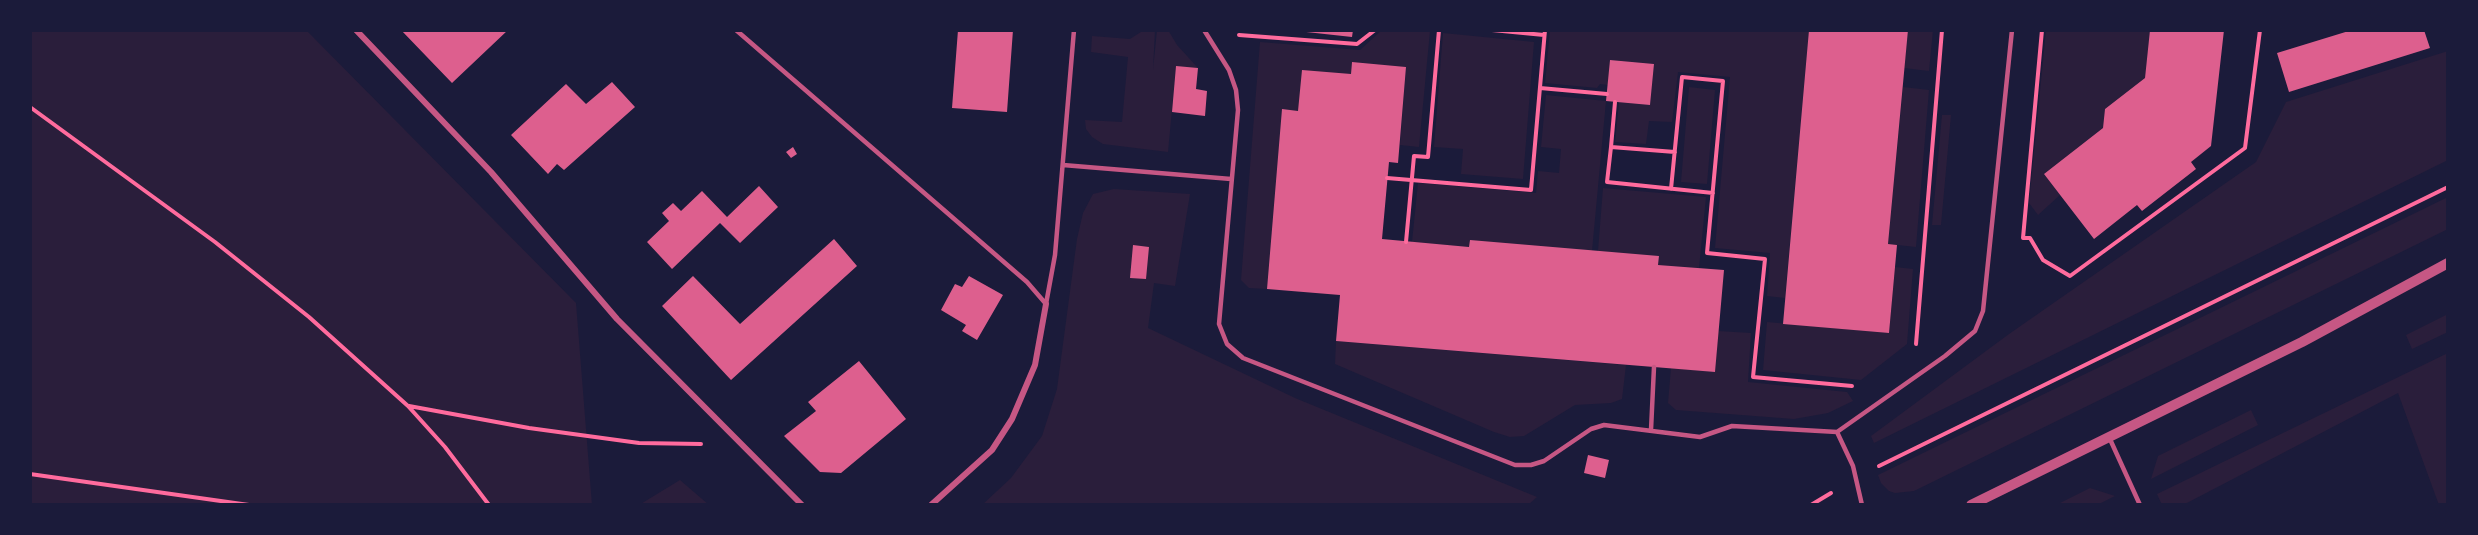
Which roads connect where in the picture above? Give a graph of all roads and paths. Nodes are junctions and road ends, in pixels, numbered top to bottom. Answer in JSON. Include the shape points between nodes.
{"nodes":[{"id":1,"x":356,"y":30,"type":"edge"},
{"id":2,"x":736,"y":30,"type":"edge"},
{"id":3,"x":1074,"y":30,"type":"edge"},
{"id":4,"x":1204,"y":30,"type":"edge"},
{"id":5,"x":1375,"y":30,"type":"edge"},
{"id":6,"x":1439,"y":30,"type":"edge"},
{"id":7,"x":1492,"y":30,"type":"edge"},
{"id":8,"x":1942,"y":30,"type":"edge"},
{"id":9,"x":2012,"y":30,"type":"edge"},
{"id":10,"x":2043,"y":30,"type":"edge"},
{"id":11,"x":2260,"y":30,"type":"edge"},
{"id":12,"x":1544,"y":32,"type":"edge"},
{"id":13,"x":1208,"y":36,"type":"junction"},
{"id":14,"x":1540,"y":88,"type":"junction"},
{"id":15,"x":1607,"y":94,"type":"dead end"},
{"id":16,"x":1615,"y":102,"type":"dead end"},
{"id":17,"x":30,"y":107,"type":"edge"},
{"id":18,"x":1611,"y":147,"type":"junction"},
{"id":19,"x":1675,"y":152,"type":"junction"},
{"id":20,"x":1063,"y":165,"type":"junction"},
{"id":21,"x":1387,"y":178,"type":"dead end"},
{"id":22,"x":1231,"y":179,"type":"junction"},
{"id":23,"x":1411,"y":179,"type":"junction"},
{"id":24,"x":2448,"y":187,"type":"edge"},
{"id":25,"x":1671,"y":189,"type":"junction"},
{"id":26,"x":1713,"y":193,"type":"junction"},
{"id":27,"x":1406,"y":242,"type":"dead end"},
{"id":28,"x":2448,"y":263,"type":"edge"},
{"id":29,"x":1046,"y":304,"type":"junction"},
{"id":30,"x":1915,"y":347,"type":"dead end"},
{"id":31,"x":1654,"y":367,"type":"dead end"},
{"id":32,"x":408,"y":406,"type":"junction"},
{"id":33,"x":1872,"y":409,"type":"junction"},
{"id":34,"x":1651,"y":430,"type":"junction"},
{"id":35,"x":1837,"y":432,"type":"junction"},
{"id":36,"x":2109,"y":437,"type":"junction"},
{"id":37,"x":742,"y":445,"type":"junction"},
{"id":38,"x":30,"y":474,"type":"edge"},
{"id":39,"x":1855,"y":480,"type":"junction"},
{"id":40,"x":249,"y":505,"type":"edge"},
{"id":41,"x":489,"y":505,"type":"edge"},
{"id":42,"x":802,"y":505,"type":"edge"},
{"id":43,"x":931,"y":505,"type":"edge"},
{"id":44,"x":1811,"y":505,"type":"edge"},
{"id":45,"x":1862,"y":505,"type":"edge"},
{"id":46,"x":1971,"y":505,"type":"edge"},
{"id":47,"x":2140,"y":505,"type":"edge"}],
"edges":[{"from":1,"to":37,"type":"street","via":[[491,172],[617,319]]},
{"from":2,"to":29,"type":"lane","via":[[1027,282]]},
{"from":3,"to":20,"type":"lane"},
{"from":4,"to":13,"type":"lane"},
{"from":5,"to":13,"type":"path","via":[[1357,44],[1256,35]]},
{"from":6,"to":23,"type":"path","via":[[1428,157],[1414,156]]},
{"from":7,"to":12,"type":"path"},
{"from":8,"to":30,"type":"path"},
{"from":9,"to":33,"type":"lane","via":[[1983,311],[1975,331]]},
{"from":10,"to":11,"type":"path","via":[[2023,238],[2030,238],[2043,260],[2070,276],[2245,148]]},
{"from":12,"to":14,"type":"path"},
{"from":13,"to":22,"type":"lane","via":[[1236,90],[1238,110]]},
{"from":14,"to":15,"type":"path"},
{"from":14,"to":23,"type":"path","via":[[1531,190]]},
{"from":16,"to":18,"type":"path"},
{"from":17,"to":32,"type":"path","via":[[241,262],[309,316]]},
{"from":18,"to":19,"type":"path"},
{"from":18,"to":25,"type":"path","via":[[1607,182]]},
{"from":19,"to":25,"type":"path"},
{"from":19,"to":26,"type":"path","via":[[1682,77],[1723,81]]},
{"from":20,"to":22,"type":"lane"},
{"from":20,"to":29,"type":"lane"},
{"from":21,"to":23,"type":"path"},
{"from":22,"to":34,"type":"lane","via":[[1218,324],[1227,344],[1243,358],[1515,465],[1544,461],[1591,429],[1604,425]]},
{"from":23,"to":27,"type":"path"},
{"from":24,"to":39,"type":"path"},
{"from":25,"to":26,"type":"path"},
{"from":26,"to":33,"type":"path","via":[[1707,253],[1764,258],[1753,377],[1854,386]]},
{"from":28,"to":36,"type":"street","via":[[2302,342]]},
{"from":29,"to":43,"type":"street","via":[[1035,365],[1012,419],[992,450]]},
{"from":31,"to":34,"type":"lane"},
{"from":32,"to":37,"type":"path","via":[[639,443]]},
{"from":32,"to":41,"type":"path"},
{"from":33,"to":35,"type":"lane"},
{"from":34,"to":35,"type":"lane","via":[[1700,437],[1732,426]]},
{"from":35,"to":39,"type":"lane"},
{"from":36,"to":46,"type":"street"},
{"from":36,"to":47,"type":"lane"},
{"from":37,"to":42,"type":"street"},
{"from":38,"to":40,"type":"path"},
{"from":39,"to":44,"type":"path"},
{"from":39,"to":45,"type":"lane"}]}
